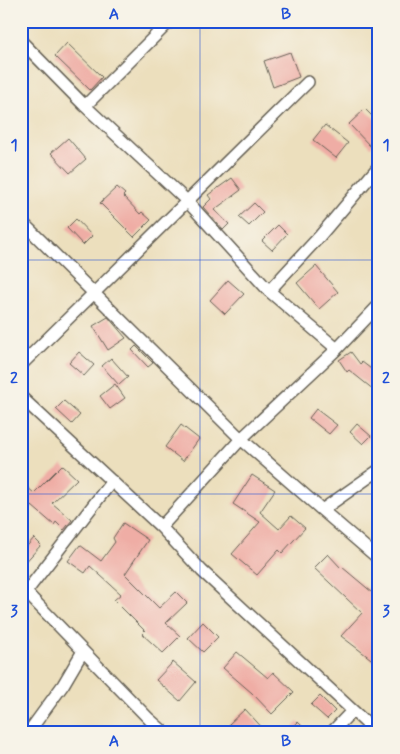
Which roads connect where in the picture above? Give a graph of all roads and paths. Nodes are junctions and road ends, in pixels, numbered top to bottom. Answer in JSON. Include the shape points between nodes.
{"nodes":[{"id":1,"x":170,"y":21,"type":"edge"},
{"id":2,"x":21,"y":41,"type":"edge"},
{"id":3,"x":308,"y":82,"type":"dead end"},
{"id":4,"x":85,"y":106,"type":"junction"},
{"id":5,"x":379,"y":166,"type":"edge"},
{"id":6,"x":188,"y":202,"type":"junction"},
{"id":7,"x":21,"y":221,"type":"edge"},
{"id":8,"x":269,"y":291,"type":"junction"},
{"id":9,"x":94,"y":292,"type":"junction"},
{"id":10,"x":379,"y":305,"type":"edge"},
{"id":11,"x":337,"y":349,"type":"junction"},
{"id":12,"x":21,"y":365,"type":"edge"},
{"id":13,"x":21,"y":397,"type":"edge"},
{"id":14,"x":241,"y":439,"type":"junction"},
{"id":15,"x":379,"y":470,"type":"edge"},
{"id":16,"x":112,"y":481,"type":"junction"},
{"id":17,"x":322,"y":510,"type":"junction"},
{"id":18,"x":161,"y":527,"type":"junction"},
{"id":19,"x":379,"y":559,"type":"edge"},
{"id":20,"x":24,"y":590,"type":"edge"},
{"id":21,"x":82,"y":651,"type":"junction"},
{"id":22,"x":352,"y":711,"type":"junction"},
{"id":23,"x":28,"y":733,"type":"edge"},
{"id":24,"x":165,"y":733,"type":"edge"},
{"id":25,"x":331,"y":733,"type":"edge"},
{"id":26,"x":377,"y":733,"type":"edge"}],
"edges":[{"from":1,"to":4,"type":"street"},
{"from":2,"to":4,"type":"street"},
{"from":3,"to":6,"type":"street"},
{"from":4,"to":6,"type":"street"},
{"from":5,"to":8,"type":"street"},
{"from":6,"to":8,"type":"street"},
{"from":6,"to":9,"type":"street"},
{"from":7,"to":9,"type":"street"},
{"from":8,"to":11,"type":"street"},
{"from":9,"to":12,"type":"street"},
{"from":9,"to":14,"type":"street"},
{"from":10,"to":11,"type":"street"},
{"from":11,"to":14,"type":"street"},
{"from":13,"to":16,"type":"street"},
{"from":14,"to":17,"type":"street"},
{"from":14,"to":18,"type":"street"},
{"from":15,"to":17,"type":"street"},
{"from":16,"to":18,"type":"street"},
{"from":16,"to":20,"type":"street"},
{"from":17,"to":19,"type":"street"},
{"from":18,"to":22,"type":"street","via":[[202,571]]},
{"from":20,"to":21,"type":"street"},
{"from":21,"to":23,"type":"street","via":[[63,686]]},
{"from":21,"to":24,"type":"street"},
{"from":22,"to":25,"type":"street"},
{"from":22,"to":26,"type":"street"}]}
